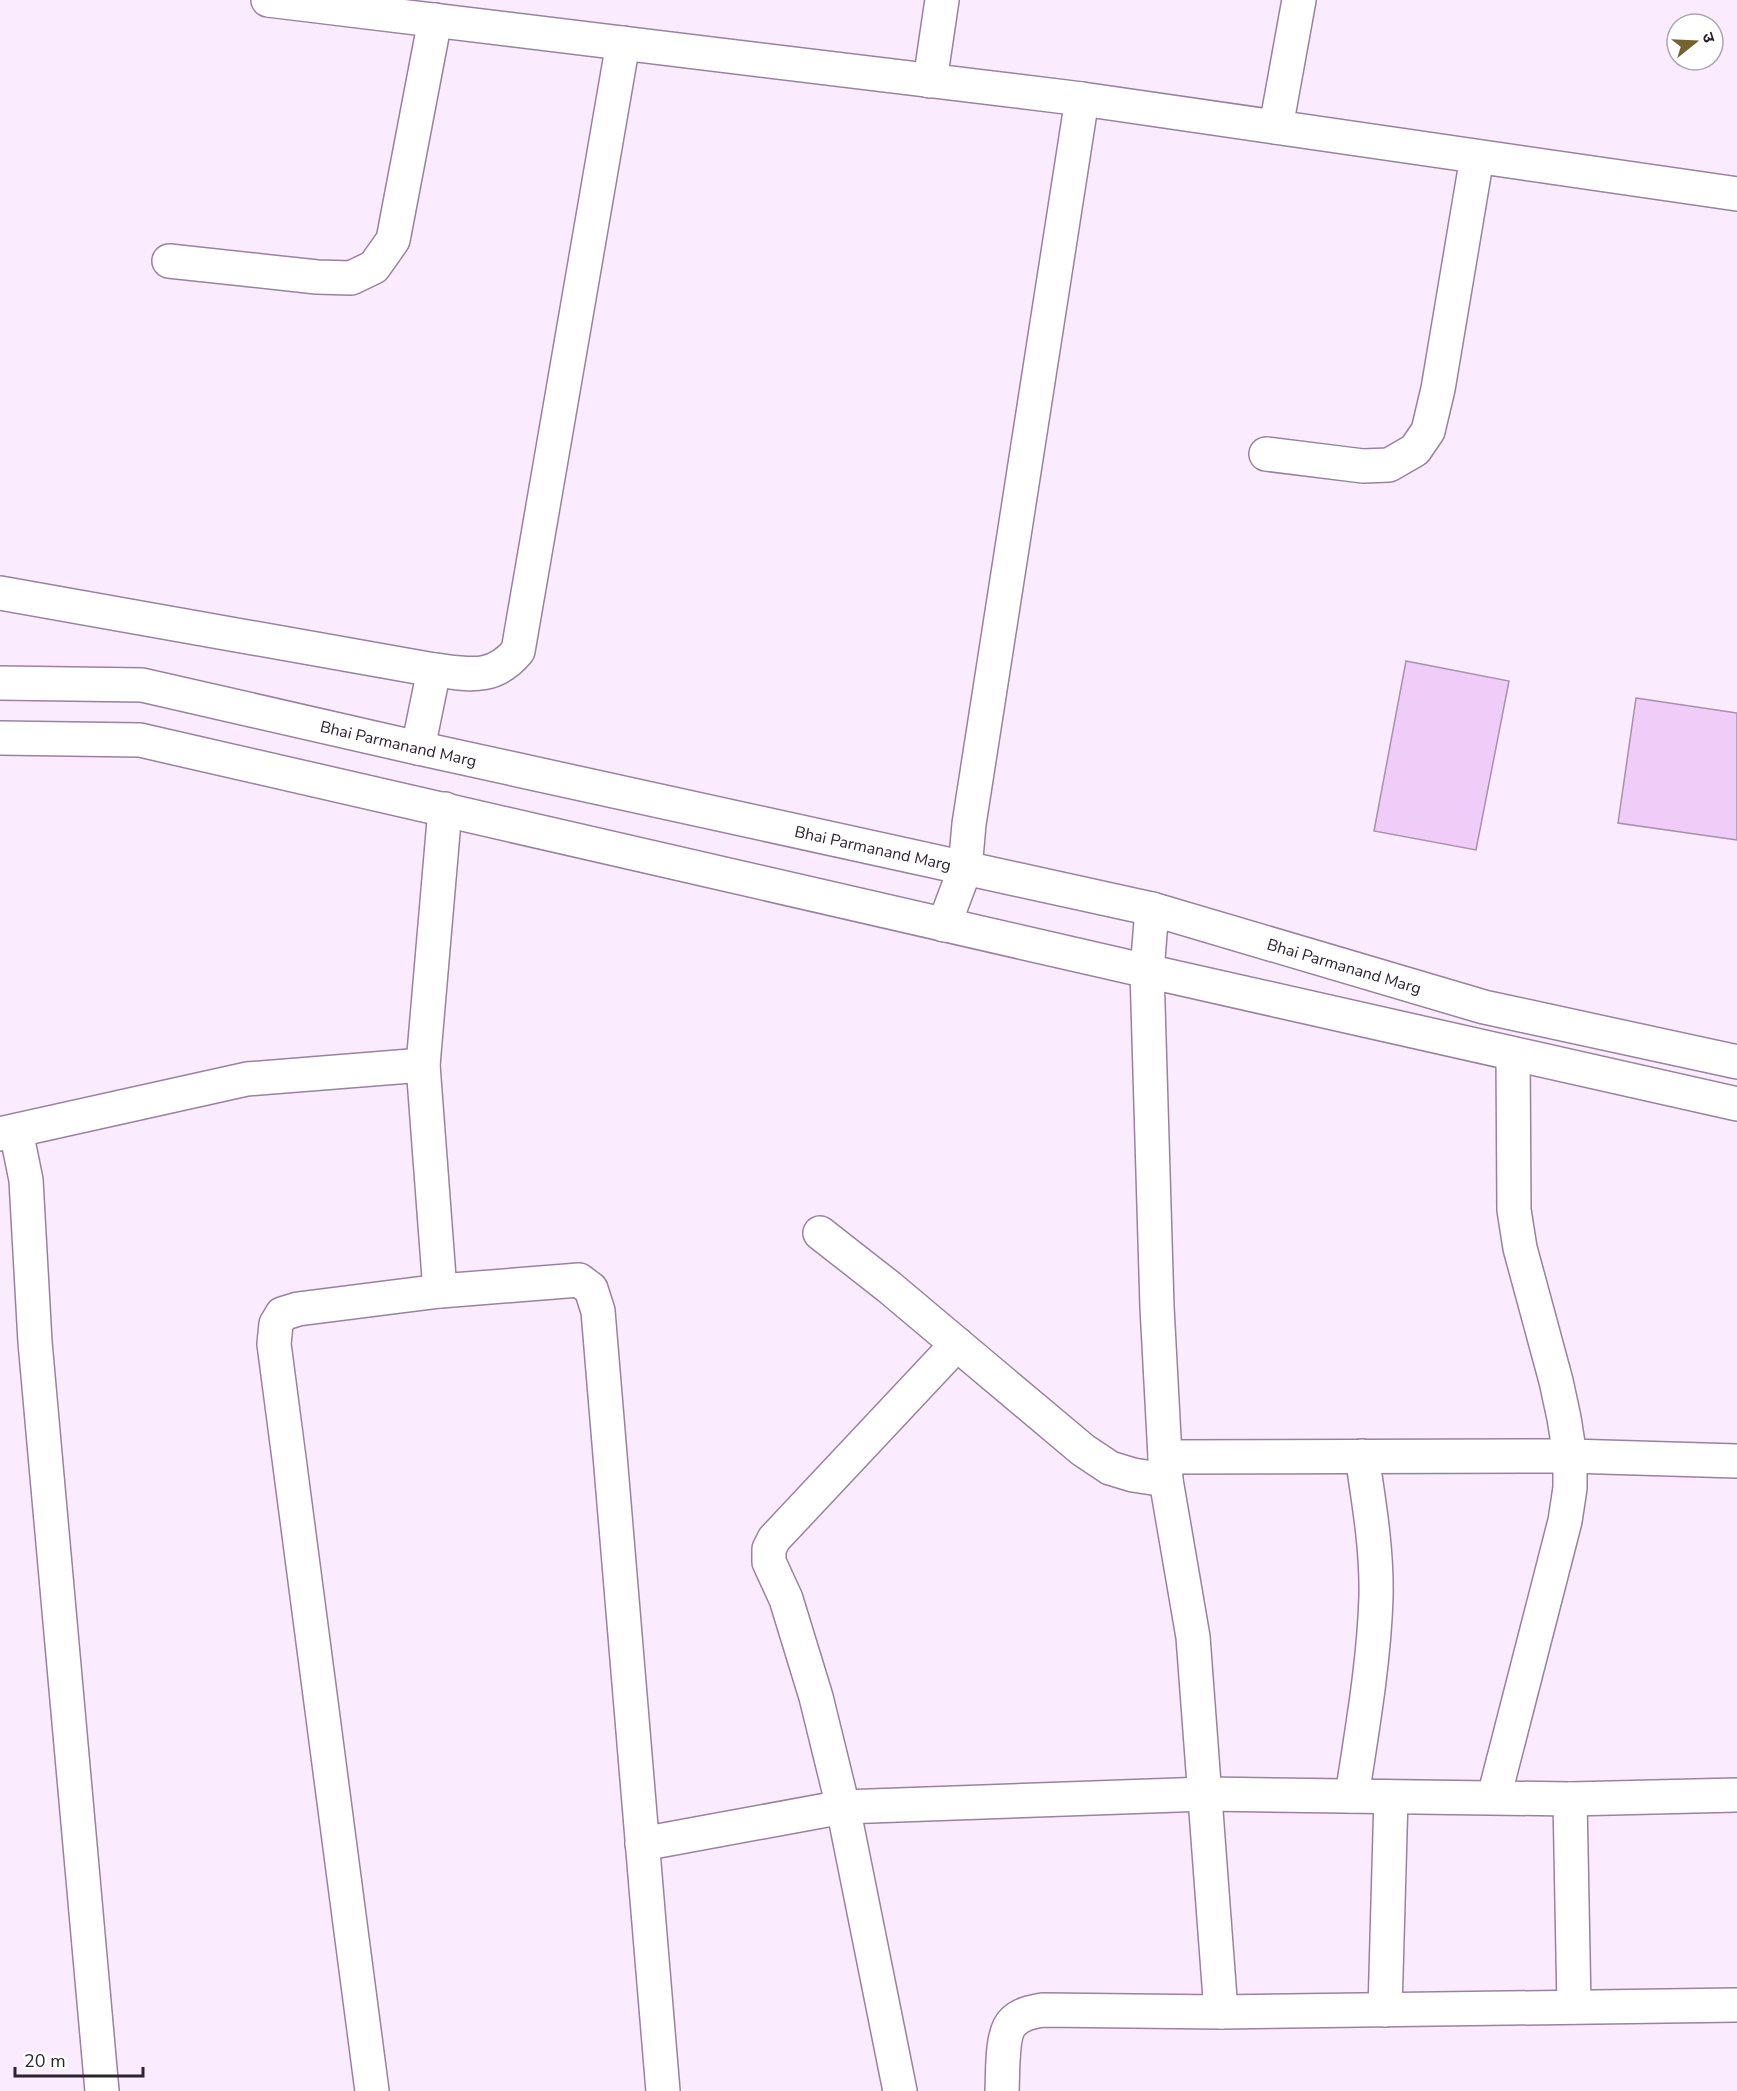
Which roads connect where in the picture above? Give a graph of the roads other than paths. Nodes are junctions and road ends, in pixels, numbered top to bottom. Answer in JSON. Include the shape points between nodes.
{"nodes":[{"id":1,"x":268,"y":0,"type":"edge"},
{"id":2,"x":942,"y":0,"type":"edge"},
{"id":3,"x":1299,"y":0,"type":"edge"},
{"id":4,"x":435,"y":21,"type":"junction"},
{"id":5,"x":623,"y":43,"type":"junction"},
{"id":6,"x":930,"y":81,"type":"junction"},
{"id":7,"x":1082,"y":99,"type":"junction"},
{"id":8,"x":1276,"y":127,"type":"junction"},
{"id":9,"x":1477,"y":157,"type":"junction"},
{"id":10,"x":1737,"y":194,"type":"edge"},
{"id":11,"x":169,"y":261,"type":"dead end"},
{"id":12,"x":1266,"y":454,"type":"dead end"},
{"id":13,"x":0,"y":593,"type":"edge"},
{"id":14,"x":434,"y":670,"type":"junction"},
{"id":15,"x":0,"y":684,"type":"edge"},
{"id":16,"x":0,"y":738,"type":"edge"},
{"id":17,"x":418,"y":748,"type":"junction"},
{"id":18,"x":445,"y":809,"type":"junction"},
{"id":19,"x":965,"y":869,"type":"junction"},
{"id":20,"x":1152,"y":909,"type":"junction"},
{"id":21,"x":944,"y":925,"type":"junction"},
{"id":22,"x":1147,"y":971,"type":"junction"},
{"id":23,"x":1513,"y":1054,"type":"junction"},
{"id":24,"x":1737,"y":1062,"type":"edge"},
{"id":25,"x":423,"y":1065,"type":"junction"},
{"id":26,"x":1737,"y":1104,"type":"edge"},
{"id":27,"x":8,"y":1132,"type":"edge"},
{"id":28,"x":820,"y":1233,"type":"dead end"},
{"id":29,"x":440,"y":1291,"type":"junction"},
{"id":30,"x":957,"y":1344,"type":"junction"},
{"id":31,"x":1362,"y":1456,"type":"junction"},
{"id":32,"x":1570,"y":1456,"type":"junction"},
{"id":33,"x":1737,"y":1461,"type":"edge"},
{"id":34,"x":1165,"y":1468,"type":"junction"},
{"id":35,"x":1206,"y":1794,"type":"junction"},
{"id":36,"x":1737,"y":1795,"type":"edge"},
{"id":37,"x":1352,"y":1796,"type":"junction"},
{"id":38,"x":1390,"y":1797,"type":"junction"},
{"id":39,"x":1494,"y":1797,"type":"junction"},
{"id":40,"x":1570,"y":1799,"type":"junction"},
{"id":41,"x":843,"y":1807,"type":"junction"},
{"id":42,"x":642,"y":1844,"type":"junction"},
{"id":43,"x":1737,"y":2005,"type":"edge"},
{"id":44,"x":1574,"y":2007,"type":"junction"},
{"id":45,"x":1385,"y":2010,"type":"junction"},
{"id":46,"x":1221,"y":2012,"type":"junction"},
{"id":47,"x":102,"y":2091,"type":"edge"},
{"id":48,"x":372,"y":2091,"type":"edge"},
{"id":49,"x":663,"y":2091,"type":"edge"},
{"id":50,"x":900,"y":2091,"type":"edge"},
{"id":51,"x":1002,"y":2091,"type":"edge"}],
"edges":[{"from":1,"to":4,"type":"street"},
{"from":2,"to":6,"type":"street"},
{"from":3,"to":8,"type":"street"},
{"from":4,"to":5,"type":"street"},
{"from":4,"to":11,"type":"street","via":[[393,240],[374,267],[351,278]]},
{"from":5,"to":6,"type":"street"},
{"from":5,"to":14,"type":"street","via":[[518,651],[508,663],[492,672],[475,675]]},
{"from":6,"to":7,"type":"street"},
{"from":7,"to":8,"type":"street"},
{"from":7,"to":19,"type":"street"},
{"from":8,"to":9,"type":"street"},
{"from":9,"to":10,"type":"street"},
{"from":9,"to":12,"type":"street","via":[[1438,388],[1428,431],[1415,450],[1389,465],[1363,466]]},
{"from":13,"to":14,"type":"street"},
{"from":14,"to":17,"type":"street"},
{"from":15,"to":17,"type":"street","name":"Bhai Parmanand Marg","via":[[142,685]]},
{"from":16,"to":18,"type":"street","via":[[140,740]]},
{"from":17,"to":19,"type":"street","name":"Bhai Parmanand Marg"},
{"from":18,"to":21,"type":"street"},
{"from":18,"to":25,"type":"street"},
{"from":19,"to":20,"type":"street","name":"Bhai Parmanand Marg"},
{"from":19,"to":21,"type":"street"},
{"from":20,"to":22,"type":"street"},
{"from":20,"to":24,"type":"street","name":"Bhai Parmanand Marg","via":[[1484,1007]]},
{"from":21,"to":22,"type":"street"},
{"from":22,"to":23,"type":"street"},
{"from":22,"to":34,"type":"street"},
{"from":23,"to":26,"type":"street"},
{"from":23,"to":32,"type":"street","via":[[1514,1210],[1531,1293],[1557,1381]]},
{"from":25,"to":27,"type":"street","via":[[247,1079]]},
{"from":25,"to":29,"type":"street"},
{"from":27,"to":47,"type":"street","via":[[26,1180],[35,1342]]},
{"from":28,"to":30,"type":"street"},
{"from":29,"to":42,"type":"street","via":[[579,1280],[591,1289],[598,1311]]},
{"from":29,"to":48,"type":"street","via":[[282,1314],[276,1324],[274,1344]]},
{"from":30,"to":34,"type":"street","via":[[1083,1450],[1110,1468],[1133,1475]]},
{"from":30,"to":41,"type":"street","via":[[774,1539],[769,1549],[816,1697]]},
{"from":31,"to":32,"type":"street"},
{"from":31,"to":34,"type":"street"},
{"from":31,"to":37,"type":"street","via":[[1373,1531],[1376,1595],[1372,1656]]},
{"from":32,"to":33,"type":"street"},
{"from":32,"to":39,"type":"street","via":[[1565,1521]]},
{"from":34,"to":35,"type":"street","via":[[1193,1637]]},
{"from":35,"to":37,"type":"street"},
{"from":35,"to":41,"type":"street"},
{"from":35,"to":46,"type":"street"},
{"from":36,"to":40,"type":"street"},
{"from":37,"to":38,"type":"street"},
{"from":38,"to":39,"type":"street"},
{"from":38,"to":45,"type":"street"},
{"from":39,"to":40,"type":"street"},
{"from":40,"to":44,"type":"street"},
{"from":41,"to":42,"type":"street"},
{"from":41,"to":50,"type":"street"},
{"from":42,"to":49,"type":"street"},
{"from":43,"to":44,"type":"street"},
{"from":44,"to":45,"type":"street"},
{"from":45,"to":46,"type":"street"},
{"from":46,"to":51,"type":"street","via":[[1042,2010],[1025,2014],[1011,2024],[1005,2043]]}]}
